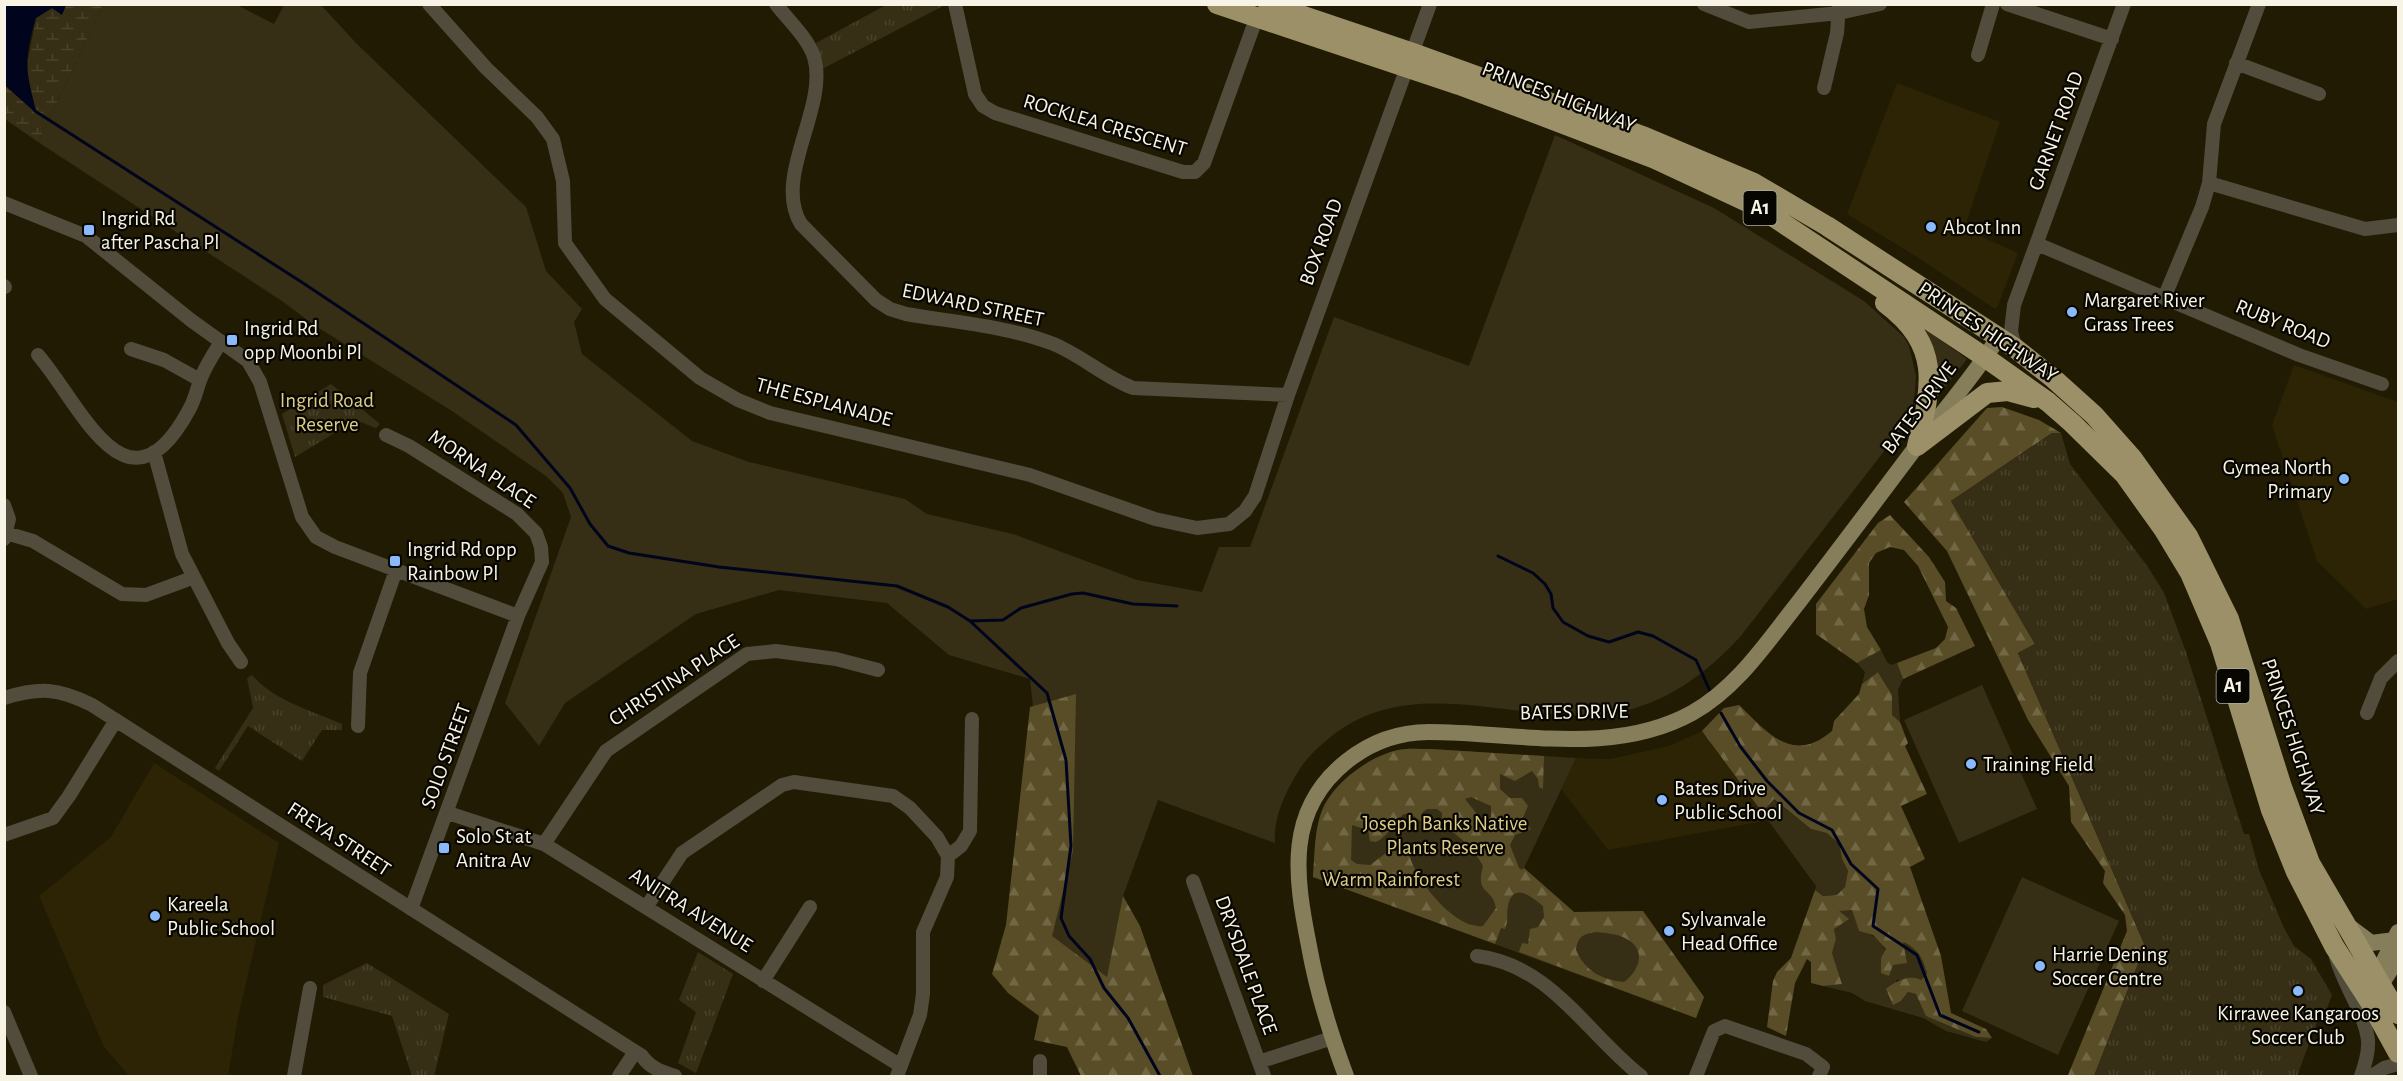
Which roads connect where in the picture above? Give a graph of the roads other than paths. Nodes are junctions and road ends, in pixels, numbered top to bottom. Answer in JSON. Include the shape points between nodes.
{"nodes":[{"id":1,"x":429,"y":4,"type":"edge"},
{"id":2,"x":776,"y":4,"type":"edge"},
{"id":3,"x":954,"y":4,"type":"edge"},
{"id":4,"x":1217,"y":4,"type":"edge"},
{"id":5,"x":1430,"y":4,"type":"edge"},
{"id":6,"x":1704,"y":4,"type":"edge"},
{"id":7,"x":1880,"y":4,"type":"edge"},
{"id":8,"x":1993,"y":4,"type":"edge"},
{"id":9,"x":2007,"y":4,"type":"edge"},
{"id":10,"x":2124,"y":4,"type":"edge"},
{"id":11,"x":2259,"y":4,"type":"edge"},
{"id":12,"x":1839,"y":9,"type":"edge"},
{"id":13,"x":1262,"y":12,"type":"edge"},
{"id":14,"x":2112,"y":39,"type":"junction"},
{"id":15,"x":1978,"y":55,"type":"dead end"},
{"id":16,"x":1410,"y":60,"type":"junction"},
{"id":17,"x":2236,"y":63,"type":"junction"},
{"id":18,"x":1824,"y":88,"type":"dead end"},
{"id":19,"x":2319,"y":94,"type":"dead end"},
{"id":20,"x":2209,"y":183,"type":"junction"},
{"id":21,"x":4,"y":203,"type":"edge"},
{"id":22,"x":2398,"y":225,"type":"edge"},
{"id":23,"x":2037,"y":244,"type":"junction"},
{"id":24,"x":1864,"y":278,"type":"junction"},
{"id":25,"x":2164,"y":298,"type":"junction"},
{"id":26,"x":2014,"y":305,"type":"junction"},
{"id":27,"x":2001,"y":339,"type":"junction"},
{"id":28,"x":221,"y":342,"type":"junction"},
{"id":29,"x":131,"y":349,"type":"dead end"},
{"id":30,"x":38,"y":356,"type":"dead end"},
{"id":31,"x":1986,"y":358,"type":"junction"},
{"id":32,"x":200,"y":380,"type":"junction"},
{"id":33,"x":2382,"y":384,"type":"dead end"},
{"id":34,"x":1288,"y":395,"type":"junction"},
{"id":35,"x":2048,"y":402,"type":"junction"},
{"id":36,"x":386,"y":435,"type":"dead end"},
{"id":37,"x":1917,"y":447,"type":"junction"},
{"id":38,"x":154,"y":452,"type":"junction"},
{"id":39,"x":1255,"y":496,"type":"joint"},
{"id":40,"x":4,"y":505,"type":"edge"},
{"id":41,"x":5,"y":536,"type":"edge"},
{"id":42,"x":396,"y":570,"type":"junction"},
{"id":43,"x":192,"y":578,"type":"junction"},
{"id":44,"x":518,"y":616,"type":"junction"},
{"id":45,"x":2398,"y":661,"type":"edge"},
{"id":46,"x":241,"y":662,"type":"dead end"},
{"id":47,"x":878,"y":670,"type":"dead end"},
{"id":48,"x":4,"y":698,"type":"edge"},
{"id":49,"x":2367,"y":713,"type":"dead end"},
{"id":50,"x":972,"y":719,"type":"dead end"},
{"id":51,"x":116,"y":720,"type":"junction"},
{"id":52,"x":358,"y":726,"type":"dead end"},
{"id":53,"x":448,"y":813,"type":"junction"},
{"id":54,"x":4,"y":835,"type":"edge"},
{"id":55,"x":544,"y":844,"type":"junction"},
{"id":56,"x":948,"y":856,"type":"junction"},
{"id":57,"x":1193,"y":881,"type":"dead end"},
{"id":58,"x":647,"y":906,"type":"junction"},
{"id":59,"x":810,"y":907,"type":"dead end"},
{"id":60,"x":411,"y":909,"type":"junction"},
{"id":61,"x":2340,"y":919,"type":"junction"},
{"id":62,"x":2397,"y":936,"type":"edge"},
{"id":63,"x":2334,"y":946,"type":"junction"},
{"id":64,"x":1477,"y":956,"type":"dead end"},
{"id":65,"x":2398,"y":958,"type":"edge"},
{"id":66,"x":763,"y":981,"type":"junction"},
{"id":67,"x":310,"y":988,"type":"dead end"},
{"id":68,"x":2373,"y":990,"type":"junction"},
{"id":69,"x":2398,"y":1008,"type":"edge"},
{"id":70,"x":4,"y":1012,"type":"edge"},
{"id":71,"x":1332,"y":1038,"type":"junction"},
{"id":72,"x":2398,"y":1053,"type":"edge"},
{"id":73,"x":638,"y":1054,"type":"junction"},
{"id":74,"x":1040,"y":1061,"type":"dead end"},
{"id":75,"x":1259,"y":1062,"type":"junction"},
{"id":76,"x":2398,"y":1064,"type":"edge"},
{"id":77,"x":899,"y":1071,"type":"edge"},
{"id":78,"x":674,"y":1076,"type":"edge"},
{"id":79,"x":31,"y":1077,"type":"edge"},
{"id":80,"x":294,"y":1077,"type":"edge"},
{"id":81,"x":619,"y":1077,"type":"edge"},
{"id":82,"x":1040,"y":1077,"type":"edge"},
{"id":83,"x":1264,"y":1077,"type":"edge"},
{"id":84,"x":1346,"y":1077,"type":"edge"},
{"id":85,"x":1641,"y":1077,"type":"edge"},
{"id":86,"x":1696,"y":1077,"type":"edge"},
{"id":87,"x":1819,"y":1077,"type":"edge"},
{"id":88,"x":2361,"y":1077,"type":"edge"},
{"id":89,"x":2372,"y":1077,"type":"edge"}],
"edges":[{"from":1,"to":39,"type":"street","name":"THE ESPLANADE","via":[[486,68],[537,117],[553,139],[563,181],[565,243],[605,299],[710,385],[770,413],[1030,475],[1143,516],[1197,528],[1229,524]]},
{"from":2,"to":34,"type":"street","name":"EDWARD STREET","via":[[808,45],[815,64],[815,85],[795,179],[795,215],[876,300],[906,314],[1053,344],[1133,388]]},
{"from":3,"to":13,"type":"street","name":"ROCKLEA CRESCENT","via":[[975,94],[983,106],[994,113],[1183,172],[1195,172],[1204,163]]},
{"from":4,"to":13,"type":"highway","name":"PRINCES HIGHWAY","number":"A1"},
{"from":5,"to":16,"type":"street","name":"BOX ROAD"},
{"from":6,"to":12,"type":"street","via":[[1749,22]]},
{"from":7,"to":12,"type":"street"},
{"from":8,"to":15,"type":"street"},
{"from":9,"to":14,"type":"street"},
{"from":10,"to":14,"type":"street","name":"GARNET ROAD"},
{"from":11,"to":17,"type":"street"},
{"from":12,"to":18,"type":"street","via":[[1838,33]]},
{"from":13,"to":16,"type":"highway","name":"PRINCES HIGHWAY","number":"A1"},
{"from":14,"to":23,"type":"street","name":"GARNET ROAD"},
{"from":16,"to":24,"type":"highway","name":"PRINCES HIGHWAY","number":"A1","via":[[1678,169],[1760,208]]},
{"from":16,"to":27,"type":"highway","name":"PRINCES HIGHWAY","number":"A1","via":[[1645,137],[1754,183]]},
{"from":16,"to":34,"type":"street","name":"BOX ROAD"},
{"from":17,"to":19,"type":"street"},
{"from":17,"to":20,"type":"street","via":[[2214,124]]},
{"from":20,"to":22,"type":"street","via":[[2366,229]]},
{"from":20,"to":25,"type":"street"},
{"from":21,"to":28,"type":"street","via":[[86,236]]},
{"from":23,"to":25,"type":"street","name":"RUBY ROAD"},
{"from":23,"to":26,"type":"street","name":"GARNET ROAD"},
{"from":24,"to":31,"type":"highway","name":"PRINCES HIGHWAY","number":"A1"},
{"from":24,"to":37,"type":"highway","via":[[1875,296],[1917,334],[1927,358],[1929,393]]},
{"from":25,"to":33,"type":"street","name":"RUBY ROAD","via":[[2299,355]]},
{"from":26,"to":27,"type":"street","name":"GARNET ROAD","via":[[2001,323]]},
{"from":26,"to":27,"type":"street","name":"GARNET ROAD","via":[[2011,331]]},
{"from":27,"to":31,"type":"main road","name":"BATES DRIVE"},
{"from":27,"to":61,"type":"highway","name":"PRINCES HIGHWAY","number":"A1","via":[[2094,415],[2133,459],[2188,536],[2229,619],[2310,863]]},
{"from":28,"to":32,"type":"street"},
{"from":28,"to":42,"type":"street","via":[[242,356],[257,376],[302,518],[310,532],[335,547]]},
{"from":29,"to":32,"type":"street","via":[[164,360]]},
{"from":30,"to":38,"type":"street","via":[[106,446],[121,455],[137,457]]},
{"from":31,"to":35,"type":"highway","name":"PRINCES HIGHWAY","number":"A1"},
{"from":31,"to":37,"type":"main road","name":"BATES DRIVE"},
{"from":32,"to":38,"type":"street","via":[[180,425]]},
{"from":34,"to":39,"type":"street","name":"BOX ROAD"},
{"from":35,"to":37,"type":"highway","via":[[2008,391],[1987,393]]},
{"from":35,"to":63,"type":"highway","name":"PRINCES HIGHWAY","number":"A1","via":[[2124,474],[2190,573],[2220,643],[2283,839]]},
{"from":36,"to":44,"type":"street","name":"MORNA PLACE","via":[[517,514],[536,533],[542,562]]},
{"from":37,"to":71,"type":"main road","name":"BATES DRIVE","via":[[1756,656],[1714,700],[1689,714],[1637,734],[1605,738],[1426,732],[1395,735],[1371,745],[1331,774],[1306,817],[1298,868],[1300,903],[1317,990]]},
{"from":38,"to":43,"type":"street"},
{"from":40,"to":41,"type":"street","via":[[9,519]]},
{"from":41,"to":43,"type":"street","via":[[33,541],[122,594],[146,595]]},
{"from":42,"to":44,"type":"street"},
{"from":42,"to":52,"type":"street","via":[[360,673]]},
{"from":43,"to":46,"type":"street"},
{"from":44,"to":53,"type":"street","name":"SOLO STREET"},
{"from":45,"to":49,"type":"street","via":[[2381,678]]},
{"from":47,"to":55,"type":"street","name":"CHRISTINA PLACE","via":[[786,652],[747,654],[606,751]]},
{"from":48,"to":51,"type":"street","name":"FREYA STREET","via":[[35,690],[57,692],[92,705]]},
{"from":50,"to":56,"type":"street","via":[[970,831],[961,846]]},
{"from":51,"to":54,"type":"street","via":[[53,818]]},
{"from":51,"to":60,"type":"street","name":"FREYA STREET"},
{"from":53,"to":55,"type":"street","name":"ANITRA AVENUE"},
{"from":53,"to":60,"type":"street","name":"SOLO STREET"},
{"from":55,"to":58,"type":"street","name":"ANITRA AVENUE"},
{"from":56,"to":58,"type":"street","via":[[937,837],[893,796],[789,783],[682,853]]},
{"from":56,"to":77,"type":"street","via":[[947,878],[923,932],[924,994],[920,1015]]},
{"from":57,"to":75,"type":"street","name":"DRYSDALE PLACE"},
{"from":58,"to":66,"type":"street","name":"ANITRA AVENUE"},
{"from":59,"to":66,"type":"street"},
{"from":60,"to":73,"type":"street","name":"FREYA STREET"},
{"from":61,"to":62,"type":"main road","via":[[2371,943]]},
{"from":61,"to":68,"type":"highway","name":"PRINCES HIGHWAY","number":"A1"},
{"from":62,"to":68,"type":"main road"},
{"from":63,"to":68,"type":"highway","name":"PRINCES HIGHWAY","number":"A1"},
{"from":63,"to":88,"type":"street","via":[[2340,973],[2368,1040]]},
{"from":64,"to":85,"type":"street","via":[[1500,960],[1542,981]]},
{"from":65,"to":68,"type":"main road"},
{"from":66,"to":77,"type":"street","name":"ANITRA AVENUE"},
{"from":67,"to":80,"type":"street"},
{"from":68,"to":69,"type":"highway","name":"PRINCES HIGHWAY","number":"A1"},
{"from":68,"to":72,"type":"highway","name":"PRINCES HIGHWAY","number":"A1"},
{"from":70,"to":79,"type":"street"},
{"from":71,"to":75,"type":"street","name":"DRYSDALE PLACE"},
{"from":71,"to":84,"type":"main road","name":"BATES DRIVE"},
{"from":73,"to":78,"type":"street","name":"FREYA STREET","via":[[651,1056]]},
{"from":73,"to":81,"type":"street"},
{"from":74,"to":82,"type":"street"},
{"from":75,"to":83,"type":"street","name":"DRYSDALE PLACE"},
{"from":76,"to":89,"type":"street"},
{"from":86,"to":87,"type":"street","via":[[1718,1028],[1737,1028],[1806,1054],[1823,1066]]}]}
